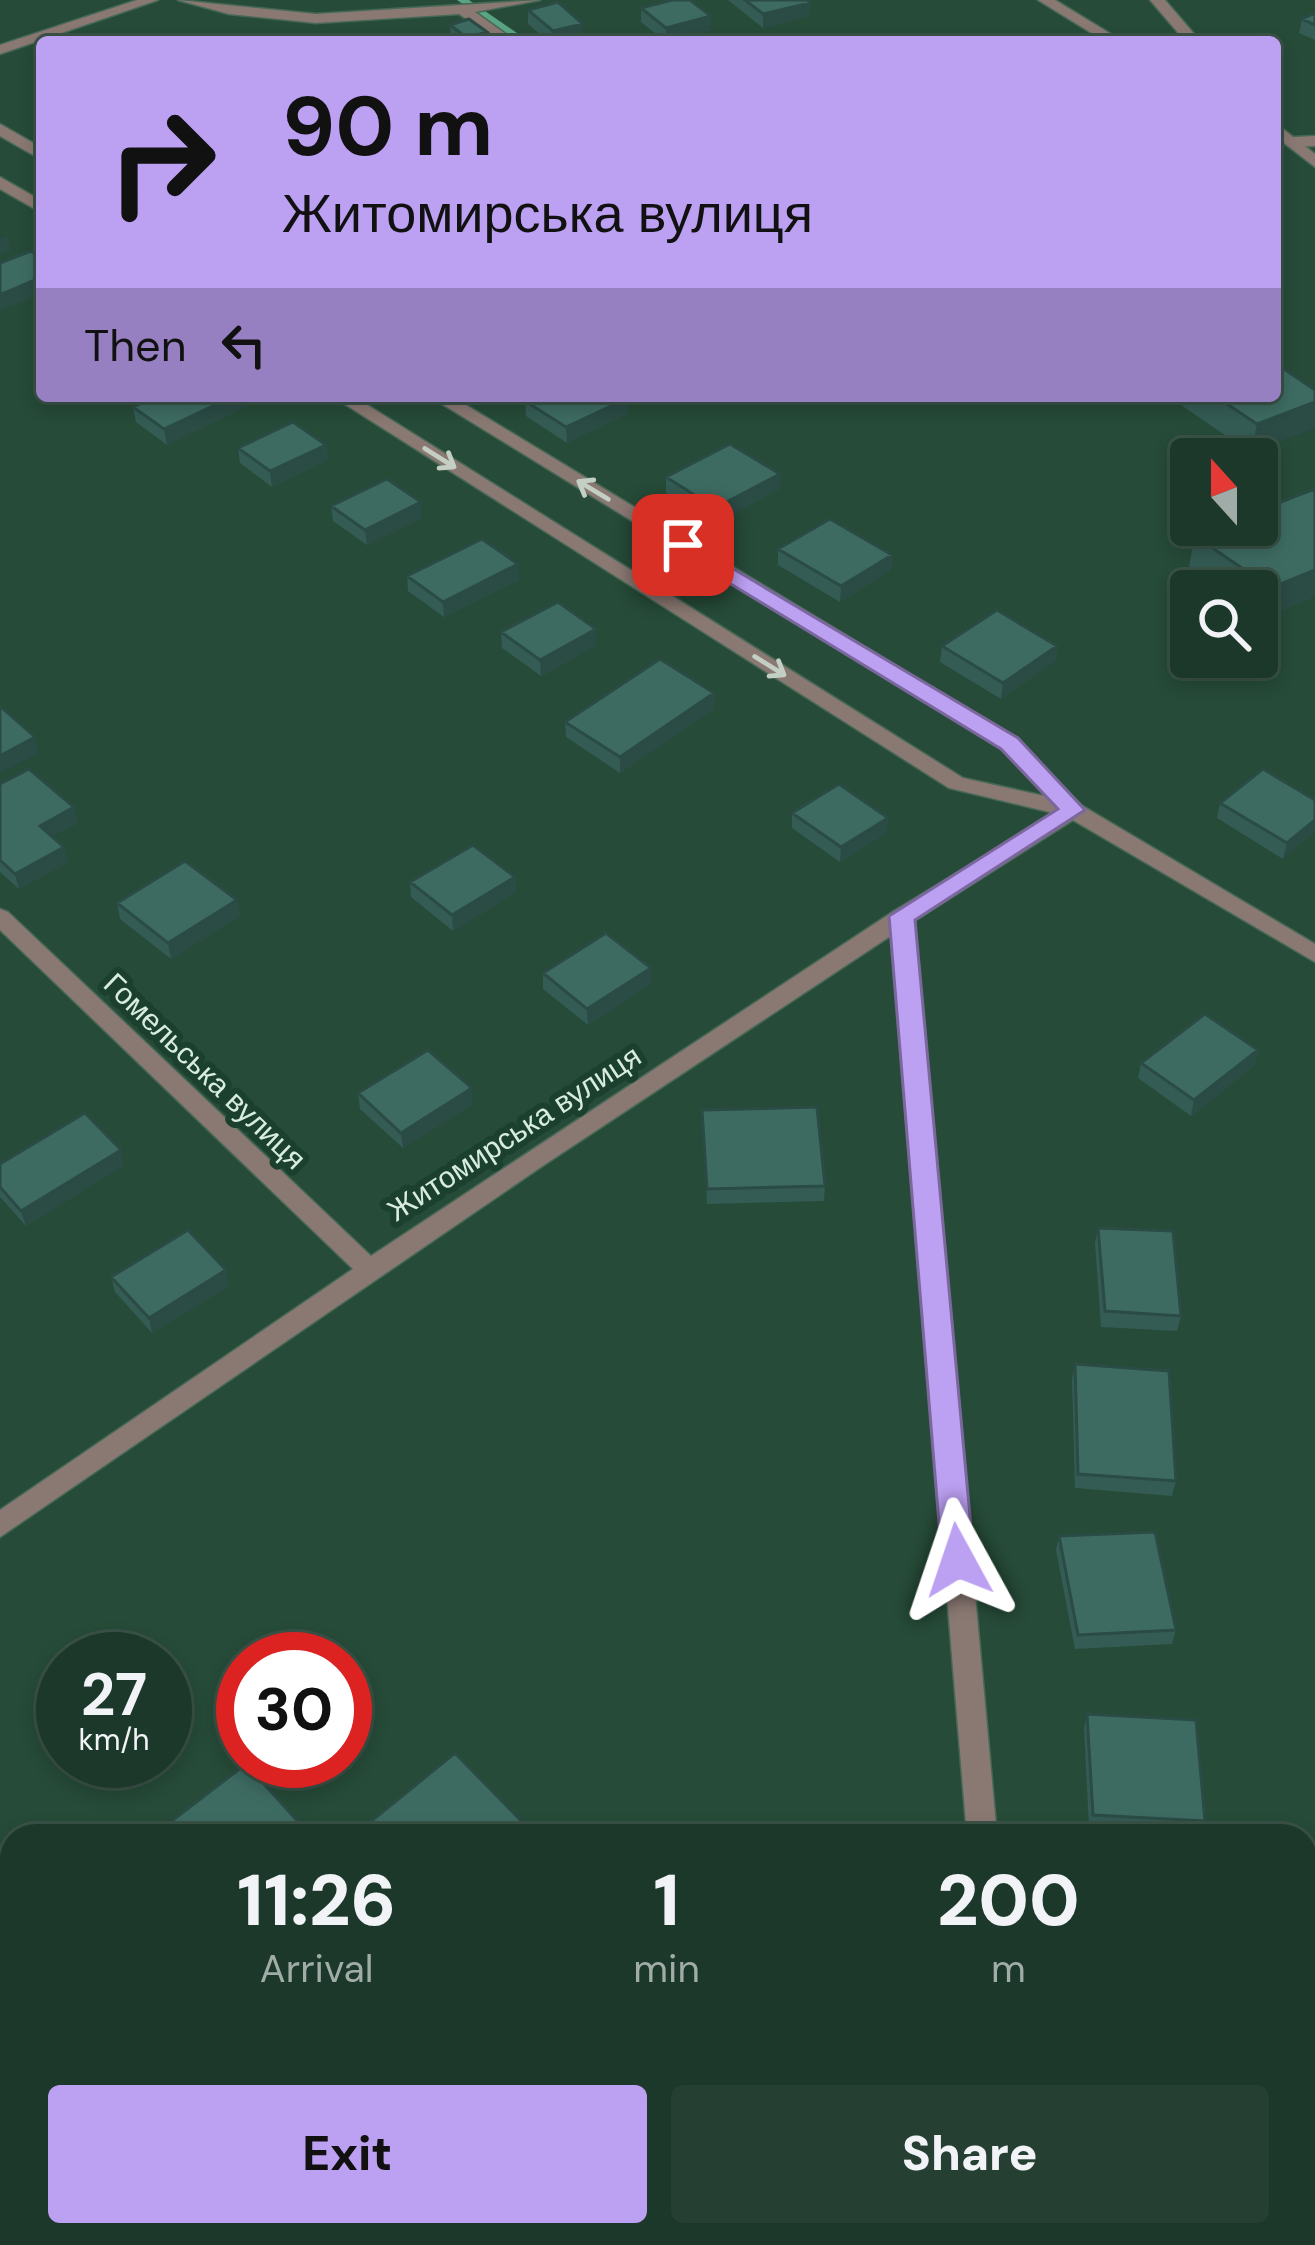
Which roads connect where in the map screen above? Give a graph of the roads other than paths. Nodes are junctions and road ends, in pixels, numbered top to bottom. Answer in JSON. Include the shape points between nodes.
{"nodes":[{"id":1,"x":151,"y":0,"type":"edge"},
{"id":2,"x":185,"y":0,"type":"edge"},
{"id":3,"x":533,"y":0,"type":"edge"},
{"id":4,"x":1045,"y":0,"type":"edge"},
{"id":5,"x":1157,"y":0,"type":"edge"},
{"id":6,"x":460,"y":9,"type":"junction"},
{"id":7,"x":42,"y":36,"type":"edge"},
{"id":8,"x":501,"y":36,"type":"edge"},
{"id":9,"x":1108,"y":36,"type":"edge"},
{"id":10,"x":1189,"y":36,"type":"edge"},
{"id":11,"x":36,"y":38,"type":"edge"},
{"id":12,"x":0,"y":50,"type":"edge"},
{"id":13,"x":0,"y":129,"type":"edge"},
{"id":14,"x":1281,"y":132,"type":"edge"},
{"id":15,"x":1315,"y":141,"type":"edge"},
{"id":16,"x":1294,"y":142,"type":"junction"},
{"id":17,"x":36,"y":151,"type":"edge"},
{"id":18,"x":1315,"y":162,"type":"edge"},
{"id":19,"x":0,"y":182,"type":"edge"},
{"id":20,"x":36,"y":204,"type":"edge"},
{"id":21,"x":351,"y":402,"type":"edge"},
{"id":22,"x":448,"y":402,"type":"edge"},
{"id":23,"x":1073,"y":810,"type":"junction"},
{"id":24,"x":902,"y":916,"type":"junction"},
{"id":25,"x":0,"y":917,"type":"edge"},
{"id":26,"x":1315,"y":954,"type":"edge"},
{"id":27,"x":368,"y":1268,"type":"junction"},
{"id":28,"x":0,"y":1525,"type":"edge"},
{"id":29,"x":981,"y":1824,"type":"edge"}],
"edges":[{"from":1,"to":7,"type":"street"},
{"from":2,"to":6,"type":"street","via":[[234,13],[370,22]]},
{"from":3,"to":6,"type":"street"},
{"from":4,"to":9,"type":"street"},
{"from":5,"to":10,"type":"street"},
{"from":6,"to":8,"type":"street"},
{"from":11,"to":12,"type":"street"},
{"from":13,"to":17,"type":"street"},
{"from":14,"to":16,"type":"street"},
{"from":15,"to":16,"type":"street"},
{"from":16,"to":18,"type":"street"},
{"from":19,"to":20,"type":"street"},
{"from":21,"to":23,"type":"street","one_way":true,"via":[[956,783]]},
{"from":23,"to":22,"type":"street","one_way":true,"via":[[1010,744]]},
{"from":23,"to":24,"type":"street","name":"Житомирська вулиця"},
{"from":23,"to":26,"type":"street"},
{"from":24,"to":27,"type":"street","name":"Житомирська вулиця"},
{"from":24,"to":29,"type":"street"},
{"from":25,"to":27,"type":"street","name":"Гомельська вулиця"},
{"from":27,"to":28,"type":"street","name":"Житомирська вулиця"}]}
